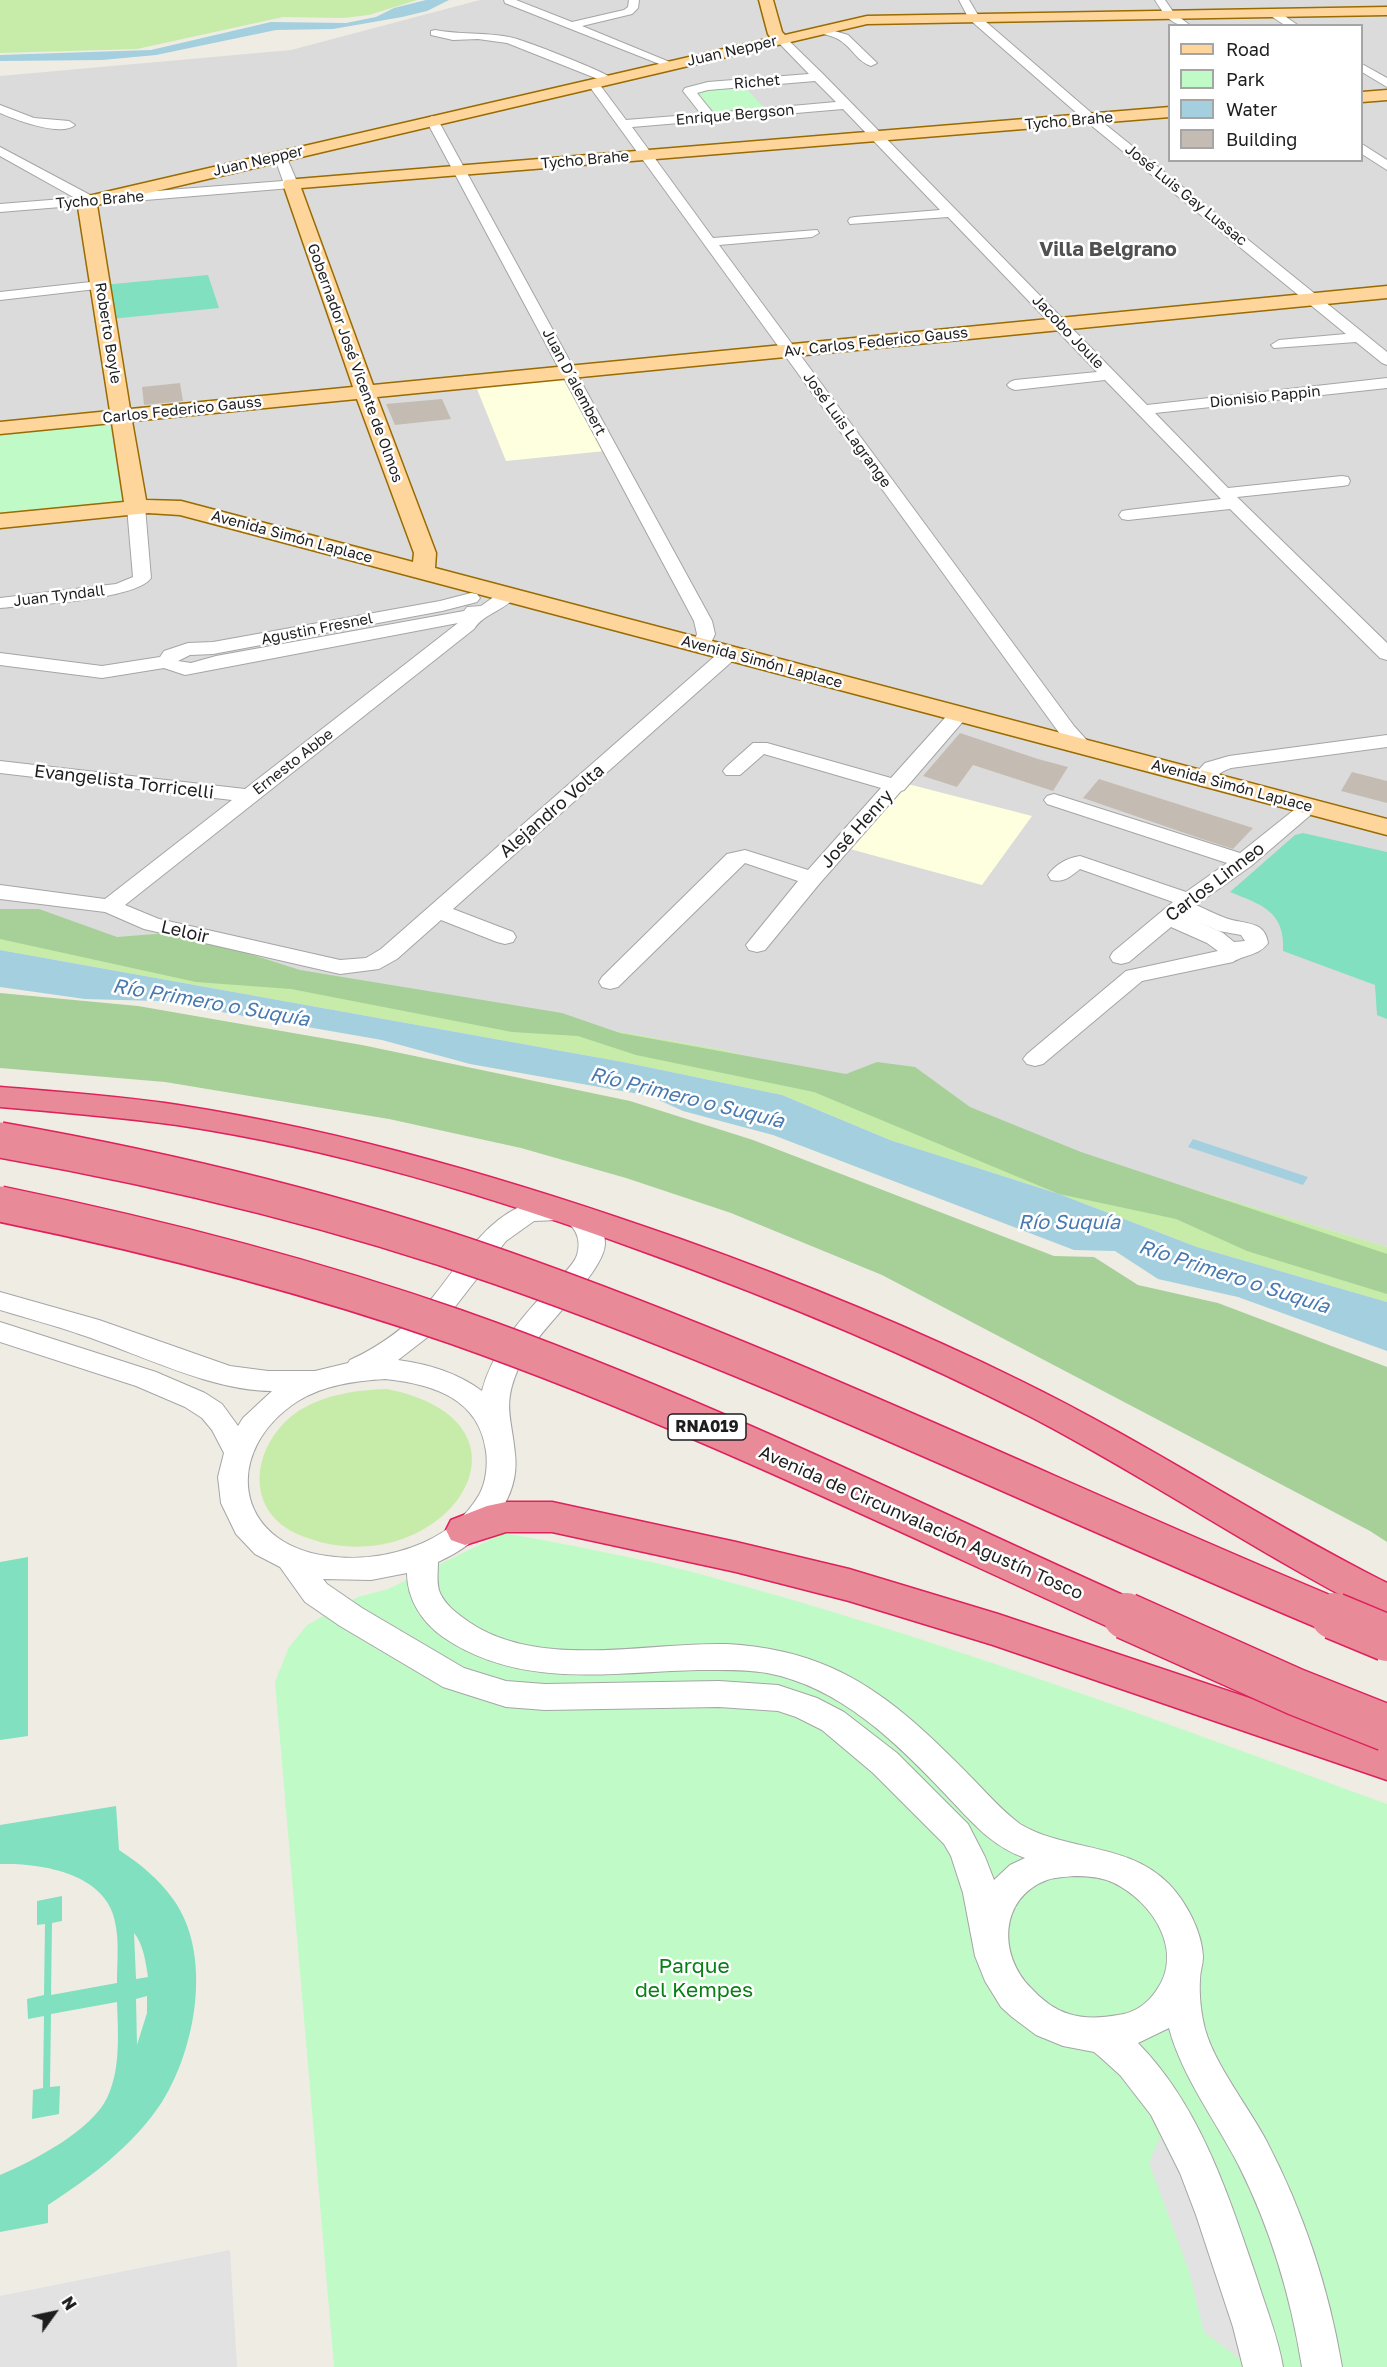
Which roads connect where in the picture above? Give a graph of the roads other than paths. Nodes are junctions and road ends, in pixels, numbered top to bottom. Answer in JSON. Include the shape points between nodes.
{"nodes":[{"id":1,"x":634,"y":0,"type":"edge"},
{"id":2,"x":766,"y":0,"type":"edge"},
{"id":3,"x":964,"y":0,"type":"edge"},
{"id":4,"x":1160,"y":0,"type":"edge"},
{"id":5,"x":1353,"y":0,"type":"edge"},
{"id":6,"x":509,"y":1,"type":"edge"},
{"id":7,"x":1387,"y":11,"type":"edge"},
{"id":8,"x":1364,"y":13,"type":"junction"},
{"id":9,"x":1275,"y":14,"type":"junction"},
{"id":10,"x":1170,"y":15,"type":"junction"},
{"id":11,"x":973,"y":17,"type":"junction"},
{"id":12,"x":1183,"y":24,"type":"edge"},
{"id":13,"x":1291,"y":24,"type":"edge"},
{"id":14,"x":1387,"y":24,"type":"edge"},
{"id":15,"x":572,"y":26,"type":"junction"},
{"id":16,"x":821,"y":30,"type":"junction"},
{"id":17,"x":435,"y":33,"type":"dead end"},
{"id":18,"x":781,"y":39,"type":"junction"},
{"id":19,"x":871,"y":63,"type":"dead end"},
{"id":20,"x":671,"y":65,"type":"junction"},
{"id":21,"x":1363,"y":68,"type":"edge"},
{"id":22,"x":820,"y":77,"type":"junction"},
{"id":23,"x":600,"y":81,"type":"junction"},
{"id":24,"x":1387,"y":83,"type":"edge"},
{"id":25,"x":1387,"y":95,"type":"edge"},
{"id":26,"x":1363,"y":97,"type":"edge"},
{"id":27,"x":847,"y":105,"type":"junction"},
{"id":28,"x":0,"y":110,"type":"edge"},
{"id":29,"x":1168,"y":112,"type":"edge"},
{"id":30,"x":710,"y":117,"type":"junction"},
{"id":31,"x":1092,"y":119,"type":"junction"},
{"id":32,"x":432,"y":120,"type":"junction"},
{"id":33,"x":624,"y":124,"type":"junction"},
{"id":34,"x":69,"y":125,"type":"dead end"},
{"id":35,"x":877,"y":136,"type":"junction"},
{"id":36,"x":1363,"y":149,"type":"edge"},
{"id":37,"x":0,"y":151,"type":"edge"},
{"id":38,"x":646,"y":155,"type":"junction"},
{"id":39,"x":280,"y":156,"type":"junction"},
{"id":40,"x":1387,"y":166,"type":"edge"},
{"id":41,"x":459,"y":170,"type":"junction"},
{"id":42,"x":291,"y":184,"type":"junction"},
{"id":43,"x":90,"y":201,"type":"junction"},
{"id":44,"x":0,"y":208,"type":"edge"},
{"id":45,"x":951,"y":213,"type":"junction"},
{"id":46,"x":855,"y":221,"type":"dead end"},
{"id":47,"x":812,"y":233,"type":"dead end"},
{"id":48,"x":710,"y":242,"type":"junction"},
{"id":49,"x":100,"y":285,"type":"junction"},
{"id":50,"x":1387,"y":292,"type":"edge"},
{"id":51,"x":0,"y":296,"type":"edge"},
{"id":52,"x":1314,"y":299,"type":"junction"},
{"id":53,"x":1060,"y":324,"type":"junction"},
{"id":54,"x":1359,"y":337,"type":"junction"},
{"id":55,"x":1279,"y":345,"type":"dead end"},
{"id":56,"x":789,"y":351,"type":"junction"},
{"id":57,"x":1387,"y":360,"type":"edge"},
{"id":58,"x":568,"y":372,"type":"junction"},
{"id":59,"x":1109,"y":375,"type":"junction"},
{"id":60,"x":1387,"y":383,"type":"edge"},
{"id":61,"x":1015,"y":385,"type":"dead end"},
{"id":62,"x":364,"y":392,"type":"junction"},
{"id":63,"x":1143,"y":410,"type":"junction"},
{"id":64,"x":120,"y":416,"type":"junction"},
{"id":65,"x":0,"y":428,"type":"edge"},
{"id":66,"x":1342,"y":481,"type":"dead end"},
{"id":67,"x":1229,"y":498,"type":"junction"},
{"id":68,"x":136,"y":507,"type":"junction"},
{"id":69,"x":1128,"y":515,"type":"dead end"},
{"id":70,"x":0,"y":521,"type":"edge"},
{"id":71,"x":423,"y":572,"type":"junction"},
{"id":72,"x":119,"y":589,"type":"joint"},
{"id":73,"x":474,"y":600,"type":"junction"},
{"id":74,"x":0,"y":603,"type":"edge"},
{"id":75,"x":701,"y":646,"type":"junction"},
{"id":76,"x":730,"y":654,"type":"junction"},
{"id":77,"x":1387,"y":654,"type":"edge"},
{"id":78,"x":0,"y":659,"type":"edge"},
{"id":79,"x":959,"y":714,"type":"junction"},
{"id":80,"x":1387,"y":741,"type":"edge"},
{"id":81,"x":1083,"y":747,"type":"junction"},
{"id":82,"x":0,"y":767,"type":"edge"},
{"id":83,"x":733,"y":771,"type":"dead end"},
{"id":84,"x":1200,"y":777,"type":"junction"},
{"id":85,"x":897,"y":786,"type":"junction"},
{"id":86,"x":249,"y":796,"type":"junction"},
{"id":87,"x":1054,"y":800,"type":"dead end"},
{"id":88,"x":1311,"y":806,"type":"junction"},
{"id":89,"x":1387,"y":827,"type":"edge"},
{"id":90,"x":1243,"y":861,"type":"junction"},
{"id":91,"x":1059,"y":875,"type":"dead end"},
{"id":92,"x":813,"y":878,"type":"junction"},
{"id":93,"x":0,"y":892,"type":"edge"},
{"id":94,"x":110,"y":906,"type":"junction"},
{"id":95,"x":1179,"y":908,"type":"junction"},
{"id":96,"x":438,"y":911,"type":"junction"},
{"id":97,"x":505,"y":937,"type":"dead end"},
{"id":98,"x":757,"y":945,"type":"dead end"},
{"id":99,"x":1121,"y":957,"type":"dead end"},
{"id":100,"x":371,"y":964,"type":"joint"},
{"id":101,"x":610,"y":982,"type":"dead end"},
{"id":102,"x":1035,"y":1059,"type":"dead end"},
{"id":103,"x":0,"y":1097,"type":"edge"},
{"id":104,"x":0,"y":1140,"type":"edge"},
{"id":105,"x":0,"y":1204,"type":"edge"},
{"id":106,"x":570,"y":1213,"type":"junction"},
{"id":107,"x":0,"y":1301,"type":"edge"},
{"id":108,"x":0,"y":1332,"type":"edge"},
{"id":109,"x":330,"y":1378,"type":"junction"},
{"id":110,"x":496,"y":1430,"type":"junction"},
{"id":111,"x":237,"y":1451,"type":"junction"},
{"id":112,"x":465,"y":1530,"type":"junction"},
{"id":113,"x":423,"y":1555,"type":"junction"},
{"id":114,"x":291,"y":1560,"type":"junction"},
{"id":115,"x":1387,"y":1601,"type":"edge"},
{"id":116,"x":1387,"y":1638,"type":"edge"},
{"id":117,"x":1387,"y":1728,"type":"edge"},
{"id":118,"x":1387,"y":1762,"type":"edge"},
{"id":119,"x":1084,"y":1860,"type":"junction"},
{"id":120,"x":989,"y":1937,"type":"junction"},
{"id":121,"x":1182,"y":1980,"type":"junction"},
{"id":122,"x":1090,"y":2034,"type":"junction"},
{"id":123,"x":1263,"y":2367,"type":"edge"},
{"id":124,"x":1322,"y":2367,"type":"edge"}],
"edges":[{"from":1,"to":15,"type":"street","via":[[628,12]]},
{"from":2,"to":18,"type":"main road","name":"Jacobo Joule"},
{"from":3,"to":11,"type":"street","name":"José Luis Gay Lussac"},
{"from":4,"to":10,"type":"street"},
{"from":5,"to":8,"type":"main road"},
{"from":6,"to":15,"type":"street"},
{"from":7,"to":8,"type":"main road","name":"Juan Nepper"},
{"from":8,"to":9,"type":"main road","name":"Juan Nepper"},
{"from":8,"to":14,"type":"main road"},
{"from":9,"to":10,"type":"main road","name":"Juan Nepper"},
{"from":9,"to":13,"type":"street"},
{"from":10,"to":11,"type":"main road","name":"Juan Nepper"},
{"from":10,"to":12,"type":"street"},
{"from":11,"to":16,"type":"main road","name":"Juan Nepper","via":[[867,20]]},
{"from":11,"to":31,"type":"street","name":"José Luis Gay Lussac"},
{"from":15,"to":20,"type":"street"},
{"from":16,"to":18,"type":"main road","name":"Juan Nepper"},
{"from":16,"to":19,"type":"street","via":[[844,38]]},
{"from":17,"to":23,"type":"street","via":[[509,40]]},
{"from":18,"to":20,"type":"main road","name":"Juan Nepper"},
{"from":18,"to":22,"type":"street","name":"Jacobo Joule"},
{"from":20,"to":23,"type":"main road","name":"Juan Nepper"},
{"from":21,"to":24,"type":"street"},
{"from":22,"to":27,"type":"street","name":"Jacobo Joule"},
{"from":22,"to":30,"type":"street","name":"Richet","via":[[690,91]]},
{"from":23,"to":32,"type":"main road","name":"Juan Nepper"},
{"from":23,"to":33,"type":"street","name":"José Luis Lagrange"},
{"from":25,"to":26,"type":"main road"},
{"from":27,"to":30,"type":"street","name":"Enrique Bergson"},
{"from":27,"to":35,"type":"street","name":"Jacobo Joule"},
{"from":28,"to":34,"type":"street","via":[[32,122]]},
{"from":29,"to":31,"type":"main road","name":"Tycho Brahe"},
{"from":30,"to":33,"type":"street","name":"Enrique Bergson"},
{"from":31,"to":35,"type":"main road","name":"Tycho Brahe"},
{"from":31,"to":52,"type":"street","name":"José Luis Gay Lussac"},
{"from":32,"to":39,"type":"main road","name":"Juan Nepper"},
{"from":32,"to":41,"type":"street","name":"Juan D´alembert"},
{"from":33,"to":38,"type":"street","name":"José Luis Lagrange"},
{"from":35,"to":38,"type":"main road","name":"Tycho Brahe"},
{"from":35,"to":45,"type":"street","name":"Jacobo Joule"},
{"from":36,"to":40,"type":"street"},
{"from":37,"to":43,"type":"street"},
{"from":38,"to":41,"type":"main road","name":"Tycho Brahe"},
{"from":38,"to":48,"type":"street","name":"José Luis Lagrange"},
{"from":39,"to":42,"type":"street","name":"Gobernador José Vicente de Olmos"},
{"from":39,"to":43,"type":"main road","name":"Juan Nepper"},
{"from":41,"to":42,"type":"main road","name":"Tycho Brahe"},
{"from":41,"to":58,"type":"street","name":"Juan D´alembert"},
{"from":42,"to":43,"type":"street","name":"Tycho Brahe"},
{"from":42,"to":62,"type":"main road","name":"Gobernador José Vicente de Olmos"},
{"from":43,"to":44,"type":"street","name":"Tycho Brahe"},
{"from":43,"to":49,"type":"main road","name":"Roberto Boyle","via":[[87,207]]},
{"from":45,"to":46,"type":"street"},
{"from":45,"to":53,"type":"street","name":"Jacobo Joule"},
{"from":47,"to":48,"type":"street"},
{"from":48,"to":56,"type":"street","name":"José Luis Lagrange"},
{"from":49,"to":51,"type":"street"},
{"from":49,"to":64,"type":"main road","name":"Roberto Boyle"},
{"from":50,"to":52,"type":"main road","name":"Av. Carlos Federico Gauss"},
{"from":52,"to":53,"type":"main road","name":"Av. Carlos Federico Gauss"},
{"from":52,"to":54,"type":"street","name":"José Luis Gay Lussac"},
{"from":53,"to":56,"type":"main road","name":"Av. Carlos Federico Gauss"},
{"from":53,"to":59,"type":"street","name":"Jacobo Joule"},
{"from":54,"to":55,"type":"street"},
{"from":54,"to":57,"type":"street","name":"José Luis Gay Lussac"},
{"from":56,"to":58,"type":"main road","name":"Av. Carlos Federico Gauss"},
{"from":56,"to":81,"type":"street","name":"José Luis Lagrange"},
{"from":58,"to":62,"type":"main road","name":"Av. Carlos Federico Gauss"},
{"from":58,"to":75,"type":"street","name":"Juan D´alembert","via":[[703,621],[706,634]]},
{"from":59,"to":61,"type":"street"},
{"from":59,"to":63,"type":"street","name":"Jacobo Joule"},
{"from":60,"to":63,"type":"street","name":"Dionisio Pappin"},
{"from":62,"to":64,"type":"main road","name":"Carlos Federico Gauss"},
{"from":62,"to":71,"type":"main road","name":"Gobernador José Vicente de Olmos","via":[[425,553]]},
{"from":63,"to":67,"type":"street","name":"Jacobo Joule"},
{"from":64,"to":65,"type":"main road","name":"Carlos Federico Gauss"},
{"from":64,"to":68,"type":"main road","name":"Roberto Boyle"},
{"from":66,"to":67,"type":"street"},
{"from":67,"to":69,"type":"street"},
{"from":67,"to":77,"type":"street","name":"Jacobo Joule"},
{"from":68,"to":70,"type":"main road"},
{"from":68,"to":71,"type":"main road","name":"Avenida Simón Laplace","via":[[181,508]]},
{"from":68,"to":72,"type":"street","name":"Roberto Boyle","via":[[142,578]]},
{"from":71,"to":73,"type":"main road","name":"Avenida Simón Laplace"},
{"from":72,"to":74,"type":"street","name":"Juan Tyndall"},
{"from":73,"to":75,"type":"main road","name":"Avenida Simón Laplace","via":[[508,595]]},
{"from":73,"to":78,"type":"street","name":"Agustin Fresnel","via":[[193,669],[174,667],[168,662],[102,672]]},
{"from":73,"to":86,"type":"street","name":"Ernesto Abbe","via":[[467,625]]},
{"from":75,"to":76,"type":"main road","name":"Avenida Simón Laplace"},
{"from":76,"to":79,"type":"main road","name":"Avenida Simón Laplace"},
{"from":76,"to":96,"type":"street","name":"Alejandro Volta"},
{"from":79,"to":81,"type":"main road","name":"Avenida Simón Laplace"},
{"from":79,"to":85,"type":"street","name":"José Henry"},
{"from":80,"to":84,"type":"street","via":[[1229,762]]},
{"from":81,"to":84,"type":"main road","name":"Avenida Simón Laplace"},
{"from":82,"to":86,"type":"street","name":"Evangelista Torricelli"},
{"from":83,"to":85,"type":"street","via":[[760,747]]},
{"from":84,"to":88,"type":"main road","name":"Avenida Simón Laplace"},
{"from":85,"to":92,"type":"street","name":"José Henry"},
{"from":86,"to":94,"type":"street","name":"Ernesto Abbe"},
{"from":87,"to":90,"type":"street"},
{"from":88,"to":89,"type":"main road","name":"Avenida Simón Laplace"},
{"from":88,"to":90,"type":"street","name":"Carlos Linneo"},
{"from":90,"to":95,"type":"street","name":"Carlos Linneo"},
{"from":91,"to":95,"type":"street","via":[[1080,862]]},
{"from":92,"to":98,"type":"street","name":"José Henry"},
{"from":92,"to":101,"type":"street","via":[[745,856],[735,859]]},
{"from":93,"to":94,"type":"street","name":"Leloir"},
{"from":94,"to":100,"type":"street","name":"Leloir","via":[[152,924],[340,967]]},
{"from":95,"to":99,"type":"street","name":"Carlos Linneo"},
{"from":95,"to":102,"type":"street","via":[[1222,946],[1236,950],[1225,957],[1134,976]]},
{"from":96,"to":97,"type":"street"},
{"from":96,"to":100,"type":"street","name":"Alejandro Volta","via":[[389,954]]},
{"from":103,"to":106,"type":"highway","via":[[185,1116],[316,1141]]},
{"from":104,"to":116,"type":"highway","bridge":true,"via":[[266,1197],[510,1271],[732,1356]]},
{"from":105,"to":117,"type":"highway","name":"Avenida de Circunvalación Agustín Tosco","number":"RNA019","bridge":true,"via":[[243,1260],[382,1303],[555,1365],[723,1434],[1285,1687]]},
{"from":106,"to":109,"type":"street","via":[[543,1211],[505,1227],[419,1329],[388,1354]]},
{"from":106,"to":110,"type":"street","via":[[591,1234],[590,1255],[526,1334],[501,1375],[494,1404]]},
{"from":106,"to":115,"type":"highway","via":[[825,1306],[904,1340],[1107,1443]]},
{"from":107,"to":109,"type":"street","via":[[230,1376],[268,1381]]},
{"from":108,"to":111,"type":"street","via":[[146,1379],[195,1400],[223,1424]]},
{"from":109,"to":110,"type":"street","via":[[386,1369],[443,1379],[486,1410]]},
{"from":109,"to":111,"type":"street","via":[[297,1390],[267,1410]]},
{"from":110,"to":112,"type":"street","via":[[501,1446],[499,1483],[482,1514]]},
{"from":111,"to":114,"type":"street","via":[[232,1474],[234,1499],[244,1522],[256,1538]]},
{"from":112,"to":113,"type":"street"},
{"from":112,"to":118,"type":"highway","via":[[506,1516],[552,1517],[849,1585],[998,1630]]},
{"from":113,"to":114,"type":"street","via":[[386,1566],[340,1570]]},
{"from":113,"to":119,"type":"street","via":[[423,1588],[436,1614],[459,1636],[491,1650],[536,1661],[728,1657],[765,1660],[800,1669],[860,1698],[902,1729],[1015,1838]]},
{"from":114,"to":120,"type":"street","via":[[316,1593],[351,1617],[454,1678],[506,1694],[762,1696],[792,1702],[820,1714],[885,1763],[956,1834],[977,1875]]},
{"from":119,"to":120,"type":"street","via":[[1036,1867],[1017,1879],[1001,1895]]},
{"from":119,"to":121,"type":"street","via":[[1109,1865],[1133,1876],[1165,1905],[1181,1934],[1185,1957]]},
{"from":120,"to":122,"type":"street","via":[[993,1960],[1003,1982],[1019,2002],[1064,2029]]},
{"from":121,"to":122,"type":"street","via":[[1175,1997],[1149,2022],[1121,2032]]},
{"from":121,"to":124,"type":"street","via":[[1191,2042],[1278,2207],[1317,2329]]},
{"from":122,"to":123,"type":"street","via":[[1117,2048],[1158,2092],[1170,2111],[1211,2200]]}]}
